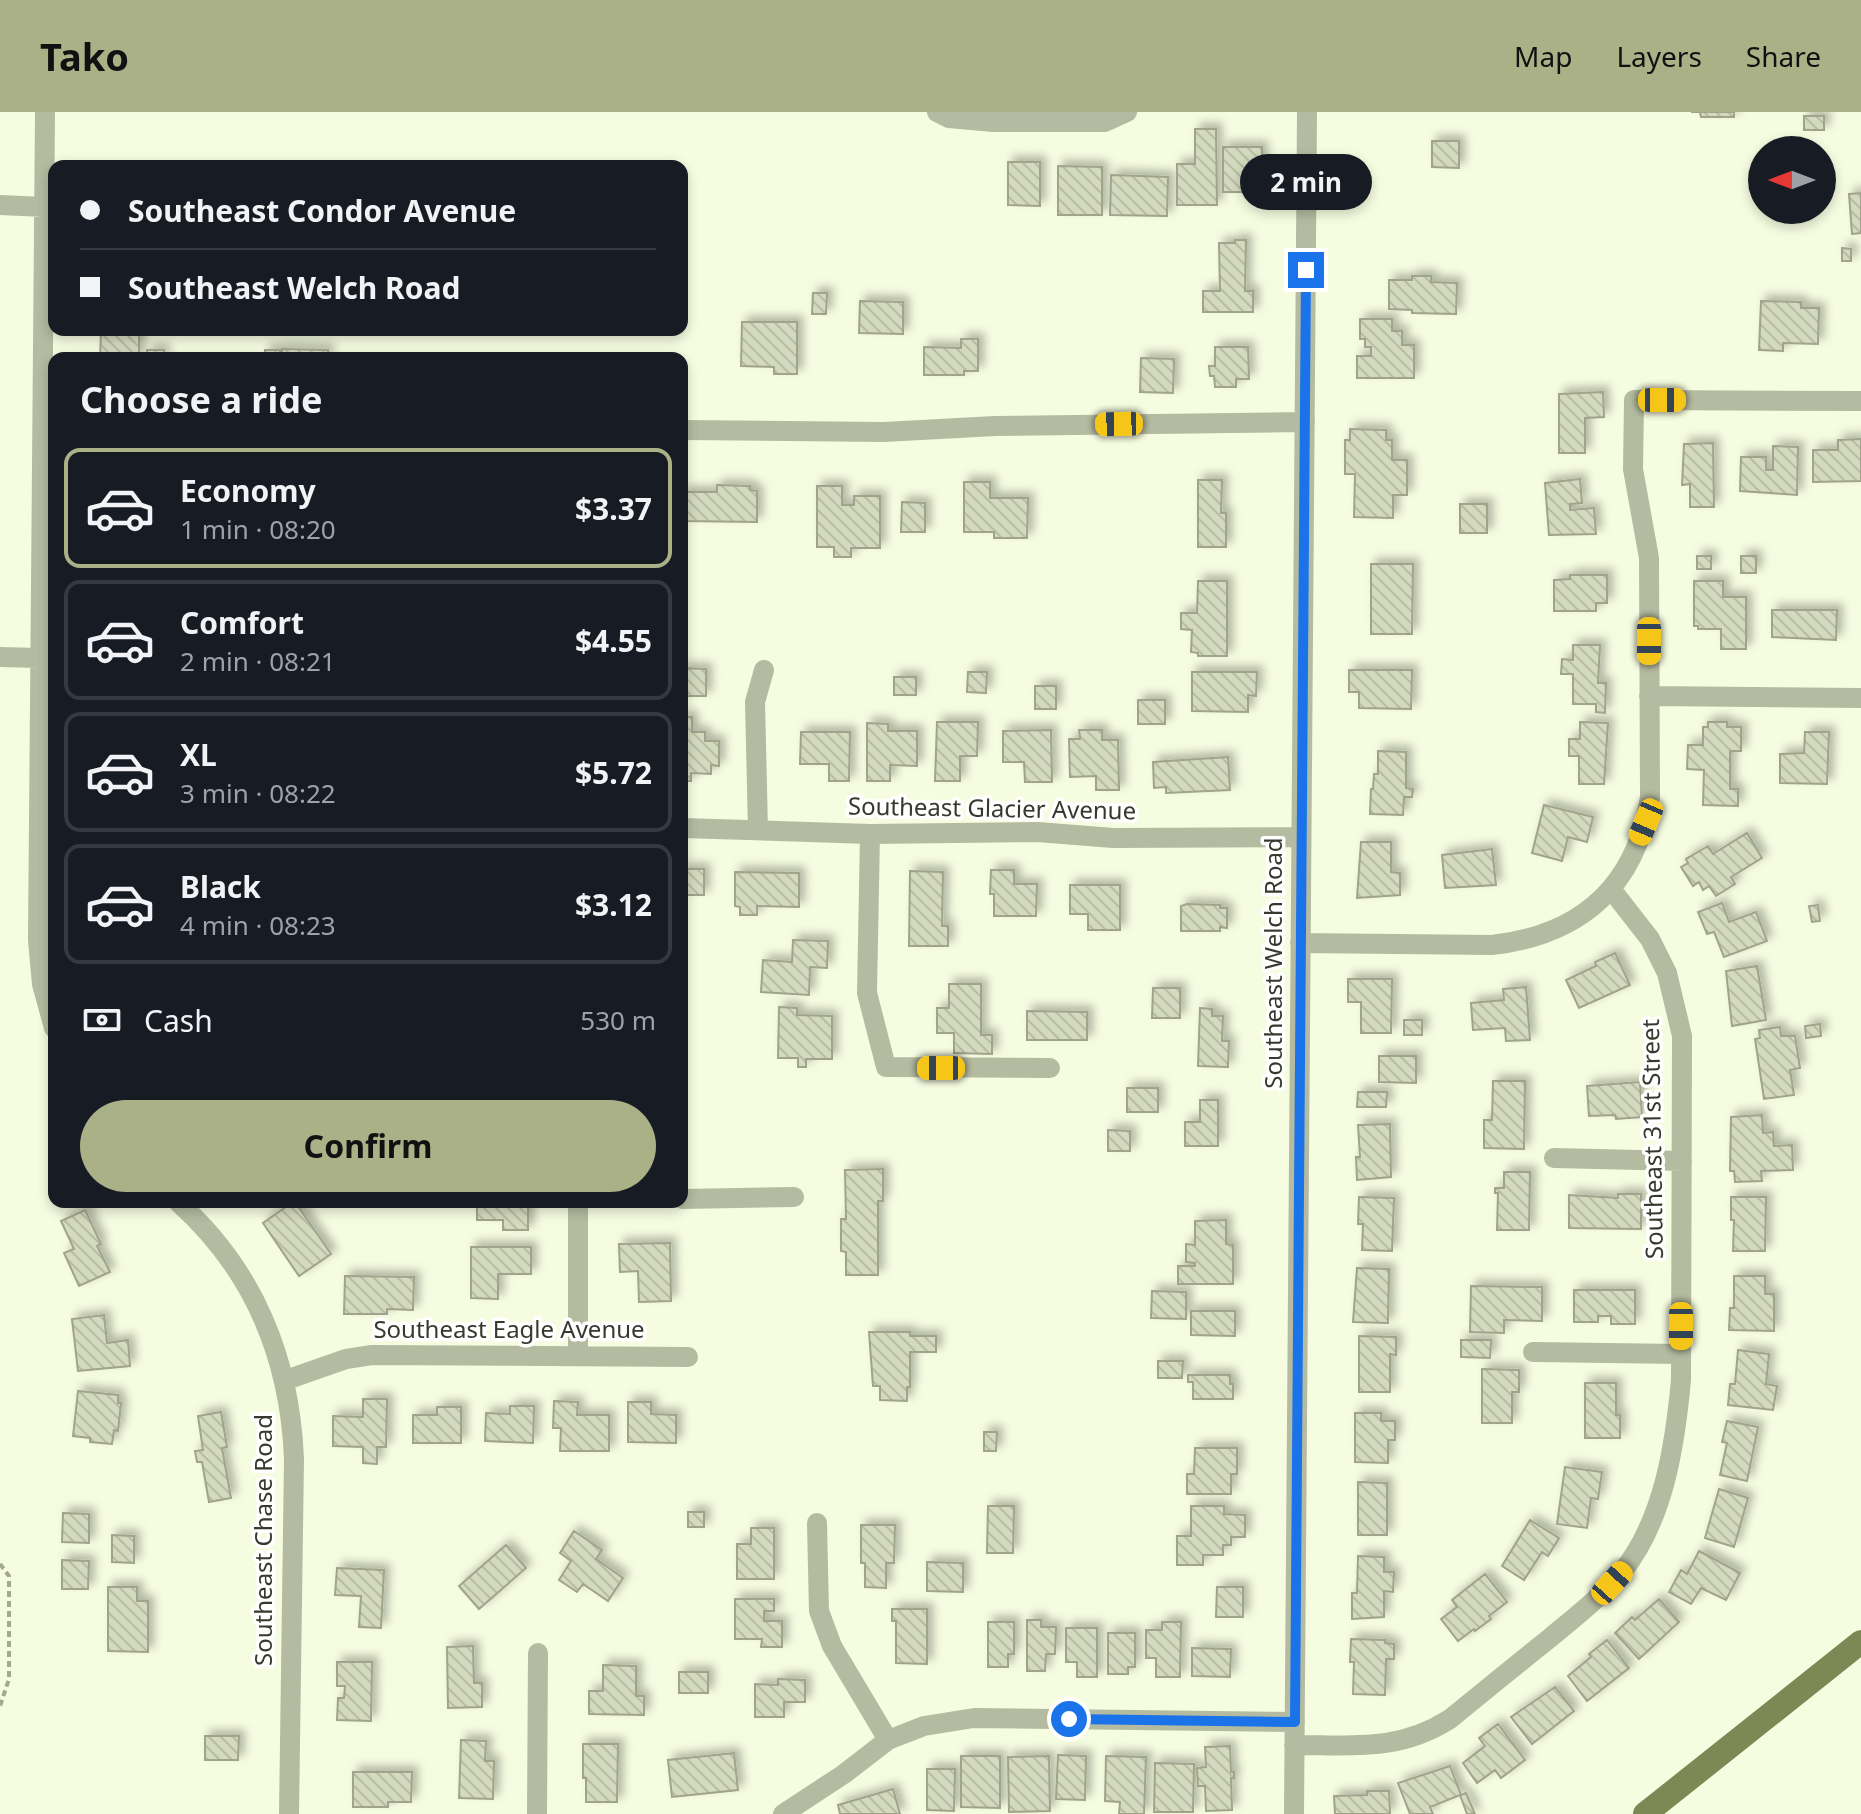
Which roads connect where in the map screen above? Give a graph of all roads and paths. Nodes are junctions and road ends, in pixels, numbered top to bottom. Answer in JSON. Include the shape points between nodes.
{"nodes":[{"id":1,"x":45,"y":112,"type":"edge"},
{"id":2,"x":937,"y":112,"type":"edge"},
{"id":3,"x":1307,"y":112,"type":"edge"},
{"id":4,"x":1126,"y":113,"type":"edge"},
{"id":5,"x":0,"y":205,"type":"edge"},
{"id":6,"x":44,"y":207,"type":"junction"},
{"id":7,"x":1861,"y":401,"type":"edge"},
{"id":8,"x":1305,"y":422,"type":"junction"},
{"id":9,"x":688,"y":430,"type":"edge"},
{"id":10,"x":48,"y":435,"type":"edge"},
{"id":11,"x":0,"y":657,"type":"edge"},
{"id":12,"x":40,"y":658,"type":"junction"},
{"id":13,"x":764,"y":670,"type":"dead end"},
{"id":14,"x":1649,"y":696,"type":"junction"},
{"id":15,"x":1861,"y":698,"type":"edge"},
{"id":16,"x":688,"y":828,"type":"edge"},
{"id":17,"x":758,"y":830,"type":"junction"},
{"id":18,"x":870,"y":834,"type":"junction"},
{"id":19,"x":1301,"y":837,"type":"junction"},
{"id":20,"x":1611,"y":889,"type":"junction"},
{"id":21,"x":1300,"y":943,"type":"junction"},
{"id":22,"x":48,"y":1006,"type":"edge"},
{"id":23,"x":1050,"y":1068,"type":"dead end"},
{"id":24,"x":1554,"y":1158,"type":"dead end"},
{"id":25,"x":1682,"y":1161,"type":"junction"},
{"id":26,"x":794,"y":1197,"type":"dead end"},
{"id":27,"x":688,"y":1199,"type":"edge"},
{"id":28,"x":184,"y":1208,"type":"edge"},
{"id":29,"x":578,"y":1208,"type":"edge"},
{"id":30,"x":1533,"y":1352,"type":"dead end"},
{"id":31,"x":1681,"y":1354,"type":"junction"},
{"id":32,"x":578,"y":1356,"type":"junction"},
{"id":33,"x":688,"y":1357,"type":"dead end"},
{"id":34,"x":286,"y":1380,"type":"junction"},
{"id":35,"x":817,"y":1523,"type":"dead end"},
{"id":36,"x":0,"y":1564,"type":"edge"},
{"id":37,"x":1861,"y":1642,"type":"edge"},
{"id":38,"x":538,"y":1653,"type":"dead end"},
{"id":39,"x":0,"y":1706,"type":"edge"},
{"id":40,"x":1295,"y":1722,"type":"junction"},
{"id":41,"x":888,"y":1740,"type":"junction"},
{"id":42,"x":1294,"y":1745,"type":"junction"},
{"id":43,"x":289,"y":1814,"type":"edge"},
{"id":44,"x":537,"y":1814,"type":"edge"},
{"id":45,"x":783,"y":1814,"type":"edge"},
{"id":46,"x":1294,"y":1814,"type":"edge"},
{"id":47,"x":1645,"y":1814,"type":"edge"}],
"edges":[{"from":1,"to":6,"type":"street"},
{"from":2,"to":4,"type":"street","via":[[993,122],[1105,122]]},
{"from":3,"to":8,"type":"street","name":"Southeast Welch Road"},
{"from":5,"to":6,"type":"street"},
{"from":6,"to":10,"type":"street"},
{"from":7,"to":14,"type":"street","via":[[1634,400],[1633,469],[1649,558]]},
{"from":8,"to":9,"type":"street","via":[[884,432]]},
{"from":8,"to":19,"type":"street","name":"Southeast Welch Road"},
{"from":10,"to":12,"type":"street"},
{"from":11,"to":12,"type":"street"},
{"from":12,"to":22,"type":"street","via":[[38,940]]},
{"from":13,"to":17,"type":"street","via":[[755,702]]},
{"from":14,"to":15,"type":"street"},
{"from":14,"to":20,"type":"street","via":[[1646,822]]},
{"from":16,"to":17,"type":"street","name":"Southeast Glacier Avenue"},
{"from":17,"to":18,"type":"street","name":"Southeast Glacier Avenue"},
{"from":18,"to":19,"type":"street","name":"Southeast Glacier Avenue"},
{"from":18,"to":23,"type":"street","via":[[867,993],[886,1067]]},
{"from":19,"to":21,"type":"street","name":"Southeast Welch Road"},
{"from":20,"to":21,"type":"street","via":[[1556,931],[1518,942]]},
{"from":20,"to":25,"type":"street","name":"Southeast 31st Street","via":[[1650,939],[1676,1002],[1682,1036]]},
{"from":21,"to":40,"type":"street","name":"Southeast Welch Road"},
{"from":24,"to":25,"type":"street"},
{"from":25,"to":31,"type":"street","name":"Southeast 31st Street"},
{"from":26,"to":27,"type":"street"},
{"from":28,"to":34,"type":"street","name":"Southeast Chase Road","via":[[242,1277]]},
{"from":29,"to":32,"type":"street"},
{"from":30,"to":31,"type":"street"},
{"from":31,"to":42,"type":"street","name":"Southeast 31st Street","via":[[1667,1472],[1651,1519],[1624,1569],[1600,1597],[1441,1725],[1415,1738],[1385,1744]]},
{"from":32,"to":33,"type":"street","name":"Southeast Eagle Avenue"},
{"from":32,"to":34,"type":"street","name":"Southeast Eagle Avenue","via":[[372,1355]]},
{"from":34,"to":43,"type":"street","name":"Southeast Chase Road","via":[[294,1459]]},
{"from":35,"to":41,"type":"street","via":[[819,1611],[832,1646]]},
{"from":36,"to":39,"type":"path","via":[[9,1576],[9,1679]]},
{"from":37,"to":47,"type":"main road"},
{"from":38,"to":44,"type":"street"},
{"from":40,"to":41,"type":"street","via":[[974,1718],[924,1726]]},
{"from":40,"to":42,"type":"street","name":"Southeast Welch Road"},
{"from":41,"to":45,"type":"street"},
{"from":42,"to":46,"type":"street","name":"Southeast Welch Road"}]}
